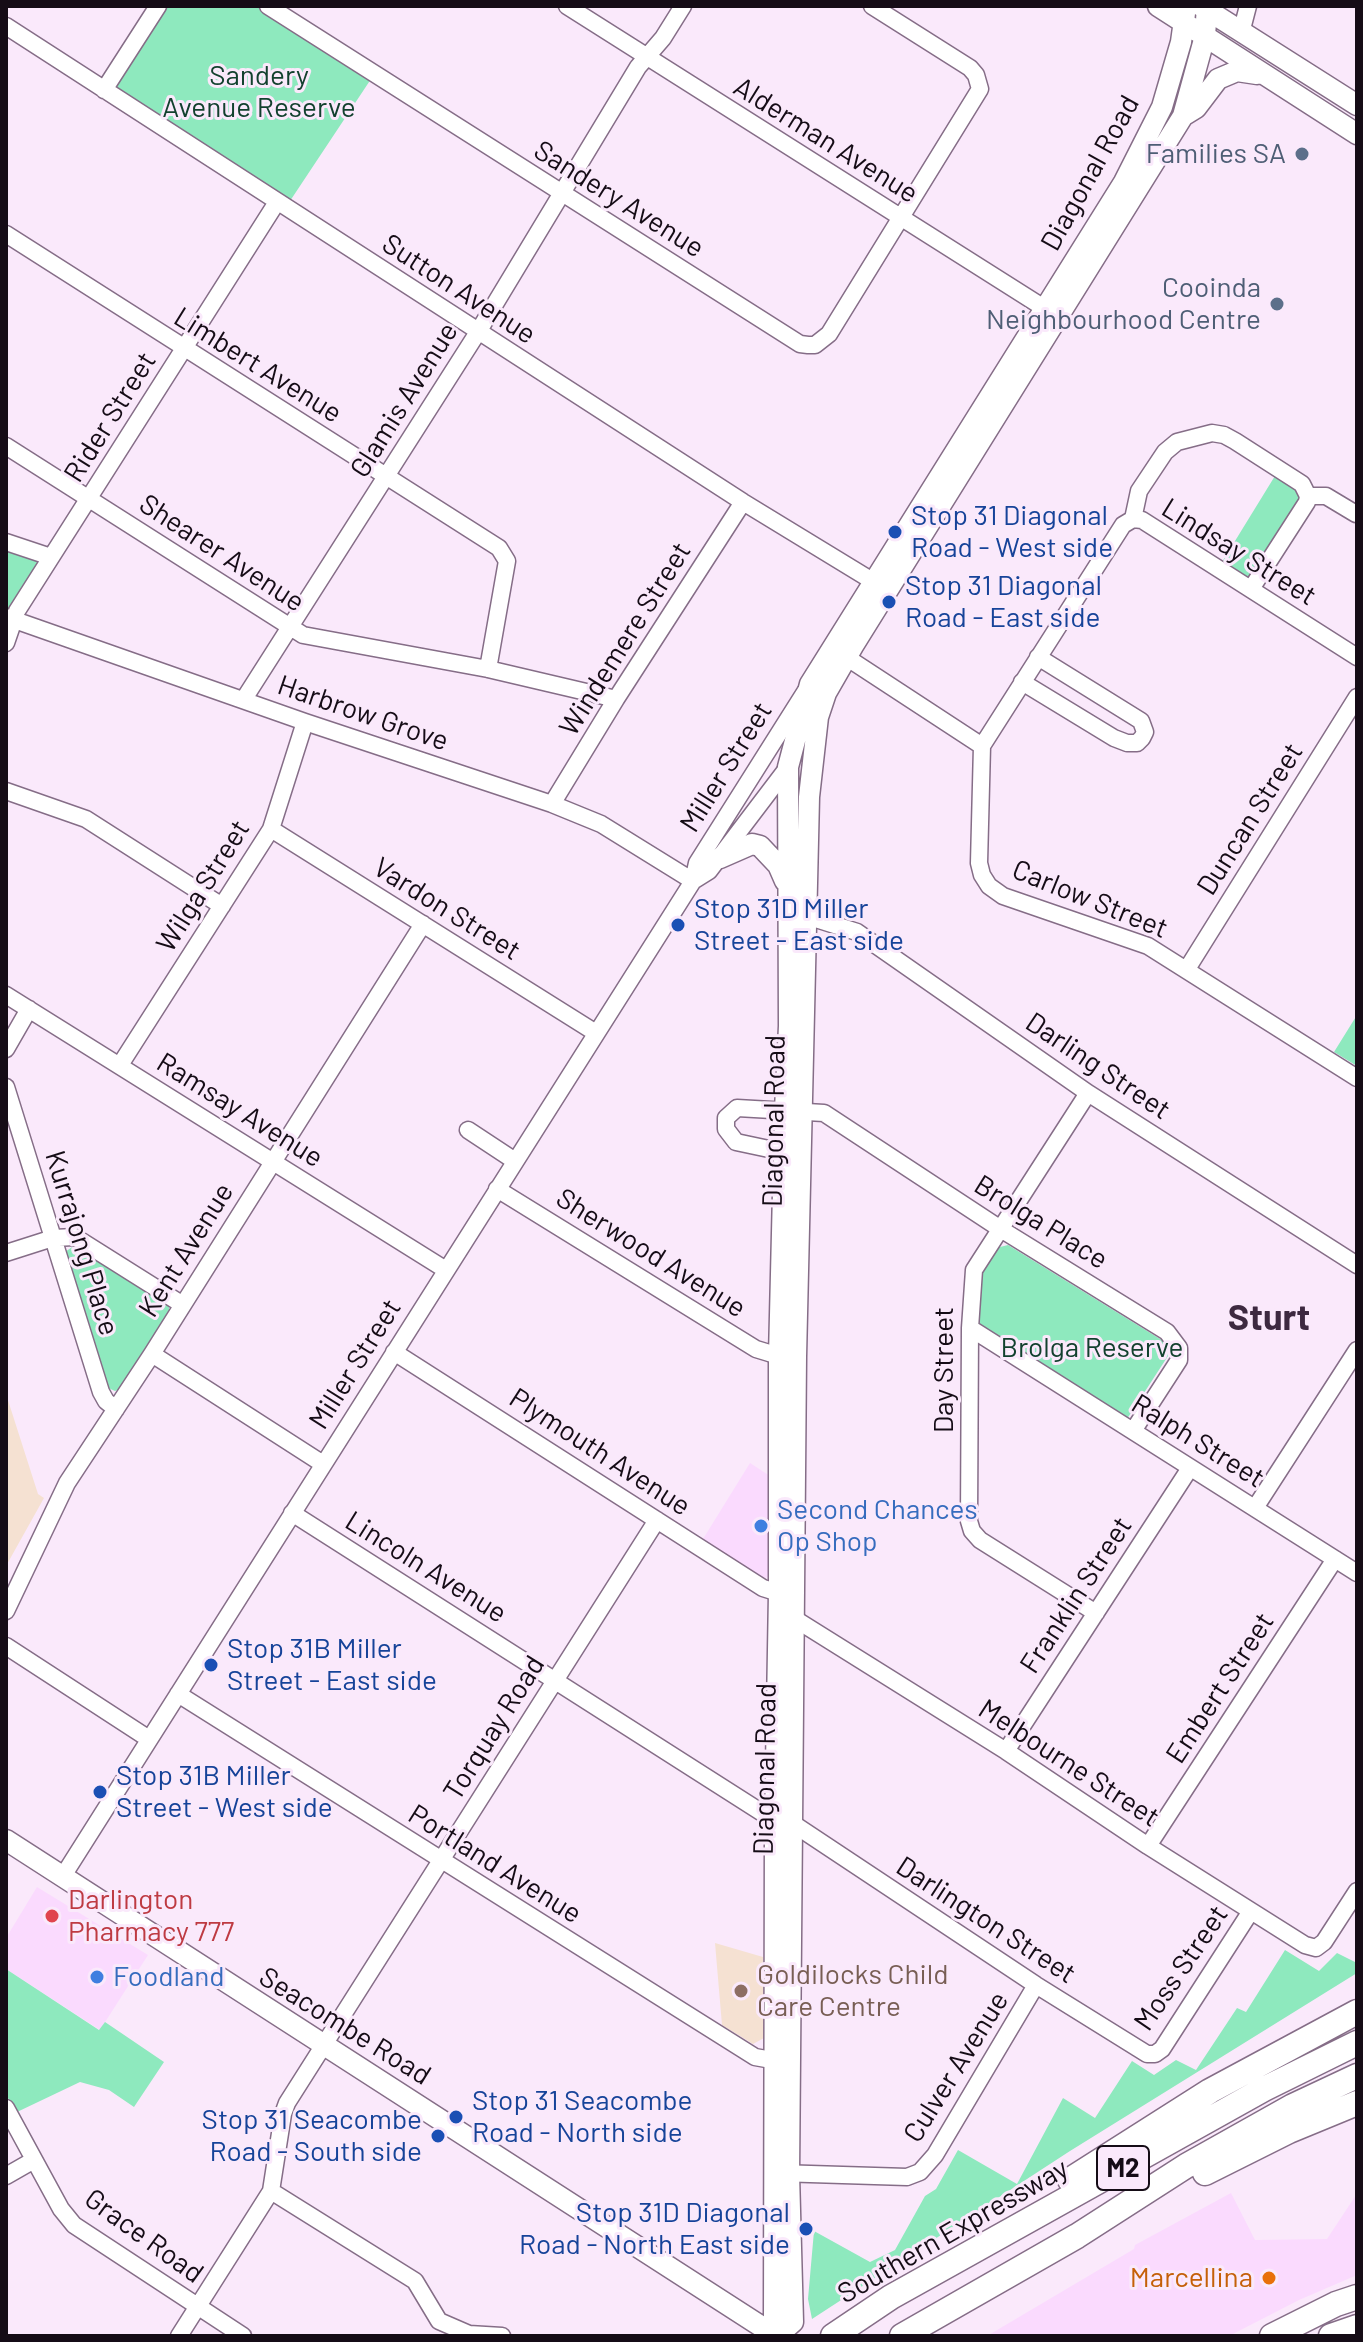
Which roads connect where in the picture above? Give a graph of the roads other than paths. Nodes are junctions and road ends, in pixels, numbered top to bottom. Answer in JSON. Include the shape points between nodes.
{"nodes":[{"id":1,"x":158,"y":6,"type":"edge"},
{"id":2,"x":268,"y":6,"type":"edge"},
{"id":3,"x":567,"y":6,"type":"edge"},
{"id":4,"x":683,"y":6,"type":"edge"},
{"id":5,"x":872,"y":6,"type":"edge"},
{"id":6,"x":1158,"y":6,"type":"edge"},
{"id":7,"x":1248,"y":6,"type":"edge"},
{"id":8,"x":1210,"y":7,"type":"edge"},
{"id":9,"x":1186,"y":15,"type":"edge"},
{"id":10,"x":6,"y":26,"type":"edge"},
{"id":11,"x":1241,"y":33,"type":"junction"},
{"id":12,"x":1205,"y":36,"type":"junction"},
{"id":13,"x":647,"y":58,"type":"junction"},
{"id":14,"x":1261,"y":74,"type":"junction"},
{"id":15,"x":104,"y":90,"type":"junction"},
{"id":16,"x":1357,"y":105,"type":"edge"},
{"id":17,"x":1183,"y":116,"type":"junction"},
{"id":18,"x":1357,"y":134,"type":"edge"},
{"id":19,"x":563,"y":194,"type":"junction"},
{"id":20,"x":277,"y":202,"type":"junction"},
{"id":21,"x":901,"y":218,"type":"junction"},
{"id":22,"x":6,"y":234,"type":"edge"},
{"id":23,"x":1051,"y":312,"type":"junction"},
{"id":24,"x":478,"y":332,"type":"junction"},
{"id":25,"x":183,"y":348,"type":"junction"},
{"id":26,"x":6,"y":446,"type":"edge"},
{"id":27,"x":387,"y":477,"type":"junction"},
{"id":28,"x":1308,"y":496,"type":"junction"},
{"id":29,"x":89,"y":498,"type":"junction"},
{"id":30,"x":743,"y":502,"type":"junction"},
{"id":31,"x":1356,"y":514,"type":"edge"},
{"id":32,"x":1133,"y":519,"type":"junction"},
{"id":33,"x":6,"y":542,"type":"edge"},
{"id":34,"x":51,"y":557,"type":"junction"},
{"id":35,"x":880,"y":586,"type":"junction"},
{"id":36,"x":1251,"y":589,"type":"junction"},
{"id":37,"x":10,"y":618,"type":"edge"},
{"id":38,"x":290,"y":628,"type":"junction"},
{"id":39,"x":6,"y":643,"type":"edge"},
{"id":40,"x":846,"y":657,"type":"junction"},
{"id":41,"x":1038,"y":657,"type":"junction"},
{"id":42,"x":1357,"y":657,"type":"edge"},
{"id":43,"x":488,"y":669,"type":"junction"},
{"id":44,"x":1022,"y":682,"type":"junction"},
{"id":45,"x":810,"y":684,"type":"junction"},
{"id":46,"x":1357,"y":697,"type":"edge"},
{"id":47,"x":244,"y":699,"type":"junction"},
{"id":48,"x":616,"y":699,"type":"junction"},
{"id":49,"x":818,"y":717,"type":"junction"},
{"id":50,"x":305,"y":722,"type":"junction"},
{"id":51,"x":982,"y":746,"type":"junction"},
{"id":52,"x":788,"y":767,"type":"junction"},
{"id":53,"x":6,"y":791,"type":"edge"},
{"id":54,"x":552,"y":804,"type":"junction"},
{"id":55,"x":271,"y":829,"type":"junction"},
{"id":56,"x":720,"y":858,"type":"junction"},
{"id":57,"x":693,"y":881,"type":"junction"},
{"id":58,"x":788,"y":888,"type":"junction"},
{"id":59,"x":222,"y":906,"type":"junction"},
{"id":60,"x":798,"y":920,"type":"junction"},
{"id":61,"x":423,"y":924,"type":"junction"},
{"id":62,"x":1187,"y":969,"type":"junction"},
{"id":63,"x":6,"y":995,"type":"edge"},
{"id":64,"x":29,"y":1009,"type":"junction"},
{"id":65,"x":596,"y":1033,"type":"junction"},
{"id":66,"x":6,"y":1049,"type":"edge"},
{"id":67,"x":120,"y":1065,"type":"junction"},
{"id":68,"x":1357,"y":1078,"type":"edge"},
{"id":69,"x":6,"y":1087,"type":"edge"},
{"id":70,"x":1088,"y":1093,"type":"junction"},
{"id":71,"x":793,"y":1111,"type":"junction"},
{"id":72,"x":468,"y":1130,"type":"dead end"},
{"id":73,"x":783,"y":1152,"type":"junction"},
{"id":74,"x":272,"y":1161,"type":"junction"},
{"id":75,"x":515,"y":1161,"type":"junction"},
{"id":76,"x":497,"y":1189,"type":"junction"},
{"id":77,"x":999,"y":1228,"type":"junction"},
{"id":78,"x":53,"y":1238,"type":"junction"},
{"id":79,"x":6,"y":1253,"type":"edge"},
{"id":80,"x":1357,"y":1265,"type":"edge"},
{"id":81,"x":446,"y":1270,"type":"junction"},
{"id":82,"x":183,"y":1305,"type":"junction"},
{"id":83,"x":970,"y":1328,"type":"junction"},
{"id":84,"x":1357,"y":1350,"type":"edge"},
{"id":85,"x":394,"y":1352,"type":"junction"},
{"id":86,"x":152,"y":1354,"type":"junction"},
{"id":87,"x":788,"y":1356,"type":"junction"},
{"id":88,"x":116,"y":1409,"type":"junction"},
{"id":89,"x":1133,"y":1431,"type":"junction"},
{"id":90,"x":323,"y":1464,"type":"junction"},
{"id":91,"x":1190,"y":1468,"type":"junction"},
{"id":92,"x":1255,"y":1508,"type":"junction"},
{"id":93,"x":292,"y":1513,"type":"junction"},
{"id":94,"x":657,"y":1520,"type":"junction"},
{"id":95,"x":1335,"y":1559,"type":"junction"},
{"id":96,"x":1357,"y":1573,"type":"edge"},
{"id":97,"x":779,"y":1593,"type":"junction"},
{"id":98,"x":6,"y":1611,"type":"edge"},
{"id":99,"x":1096,"y":1613,"type":"junction"},
{"id":100,"x":787,"y":1617,"type":"junction"},
{"id":101,"x":6,"y":1646,"type":"edge"},
{"id":102,"x":555,"y":1680,"type":"junction"},
{"id":103,"x":178,"y":1694,"type":"junction"},
{"id":104,"x":149,"y":1739,"type":"junction"},
{"id":105,"x":1006,"y":1751,"type":"junction"},
{"id":106,"x":783,"y":1822,"type":"junction"},
{"id":107,"x":6,"y":1840,"type":"edge"},
{"id":108,"x":1148,"y":1846,"type":"junction"},
{"id":109,"x":440,"y":1860,"type":"junction"},
{"id":110,"x":63,"y":1876,"type":"junction"},
{"id":111,"x":1357,"y":1891,"type":"edge"},
{"id":112,"x":1251,"y":1911,"type":"junction"},
{"id":113,"x":1036,"y":1985,"type":"junction"},
{"id":114,"x":1357,"y":2012,"type":"edge"},
{"id":115,"x":1357,"y":2043,"type":"edge"},
{"id":116,"x":323,"y":2046,"type":"junction"},
{"id":117,"x":1155,"y":2054,"type":"joint"},
{"id":118,"x":781,"y":2062,"type":"junction"},
{"id":119,"x":1357,"y":2076,"type":"edge"},
{"id":120,"x":1357,"y":2103,"type":"edge"},
{"id":121,"x":9,"y":2113,"type":"edge"},
{"id":122,"x":34,"y":2160,"type":"junction"},
{"id":123,"x":782,"y":2173,"type":"junction"},
{"id":124,"x":6,"y":2176,"type":"edge"},
{"id":125,"x":271,"y":2191,"type":"junction"},
{"id":126,"x":1077,"y":2236,"type":"junction"},
{"id":127,"x":891,"y":2297,"type":"junction"},
{"id":128,"x":1357,"y":2297,"type":"edge"},
{"id":129,"x":197,"y":2307,"type":"junction"},
{"id":130,"x":1357,"y":2327,"type":"edge"},
{"id":131,"x":179,"y":2336,"type":"edge"},
{"id":132,"x":243,"y":2336,"type":"edge"},
{"id":133,"x":502,"y":2336,"type":"edge"},
{"id":134,"x":777,"y":2336,"type":"edge"},
{"id":135,"x":791,"y":2336,"type":"edge"},
{"id":136,"x":833,"y":2336,"type":"edge"},
{"id":137,"x":902,"y":2336,"type":"edge"},
{"id":138,"x":1272,"y":2336,"type":"edge"},
{"id":139,"x":1331,"y":2336,"type":"edge"}],
"edges":[{"from":1,"to":15,"type":"street"},
{"from":2,"to":19,"type":"street","name":"Sandery Avenue"},
{"from":3,"to":13,"type":"street","name":"Alderman Avenue"},
{"from":4,"to":13,"type":"street","name":"Glamis Avenue"},
{"from":5,"to":21,"type":"street","via":[[970,68],[979,82],[978,95]]},
{"from":6,"to":9,"type":"main road"},
{"from":7,"to":11,"type":"street"},
{"from":8,"to":11,"type":"main road"},
{"from":8,"to":12,"type":"main road","name":"Diagonal Road"},
{"from":9,"to":12,"type":"main road"},
{"from":9,"to":23,"type":"main road","name":"Diagonal Road","via":[[1162,107]]},
{"from":10,"to":15,"type":"street","name":"Sutton Avenue"},
{"from":11,"to":16,"type":"main road"},
{"from":12,"to":14,"type":"main road"},
{"from":12,"to":17,"type":"main road","name":"Diagonal Road"},
{"from":13,"to":19,"type":"street","name":"Glamis Avenue","via":[[570,175]]},
{"from":13,"to":21,"type":"street","name":"Alderman Avenue"},
{"from":14,"to":17,"type":"main road","via":[[1237,71],[1218,79]]},
{"from":14,"to":18,"type":"main road"},
{"from":15,"to":20,"type":"street","name":"Sutton Avenue"},
{"from":17,"to":23,"type":"main road","name":"Diagonal Road"},
{"from":19,"to":21,"type":"street","name":"Sandery Avenue","via":[[808,345],[829,334]]},
{"from":19,"to":24,"type":"street","name":"Glamis Avenue"},
{"from":20,"to":24,"type":"street","name":"Sutton Avenue"},
{"from":20,"to":25,"type":"street","name":"Rider Street"},
{"from":21,"to":23,"type":"street","name":"Alderman Avenue"},
{"from":22,"to":25,"type":"street","name":"Limbert Avenue"},
{"from":23,"to":35,"type":"main road","name":"Diagonal Road"},
{"from":24,"to":27,"type":"street","name":"Glamis Avenue"},
{"from":24,"to":30,"type":"street","name":"Sutton Avenue"},
{"from":25,"to":27,"type":"street","name":"Limbert Avenue"},
{"from":25,"to":29,"type":"street","name":"Rider Street"},
{"from":26,"to":29,"type":"street","name":"Shearer Avenue"},
{"from":27,"to":38,"type":"street","name":"Glamis Avenue"},
{"from":27,"to":43,"type":"street","name":"Limbert Avenue","via":[[499,548],[507,561]]},
{"from":28,"to":31,"type":"street","via":[[1326,496]]},
{"from":28,"to":32,"type":"street","via":[[1302,484],[1224,435],[1212,433],[1177,442],[1165,452],[1139,491]]},
{"from":28,"to":36,"type":"street"},
{"from":29,"to":34,"type":"street","name":"Rider Street"},
{"from":29,"to":38,"type":"street","name":"Shearer Avenue"},
{"from":30,"to":35,"type":"street","name":"Sutton Avenue"},
{"from":30,"to":48,"type":"street","name":"Windemere Street"},
{"from":32,"to":36,"type":"street","name":"Lindsay Street"},
{"from":32,"to":41,"type":"street","via":[[1123,525]]},
{"from":33,"to":34,"type":"street"},
{"from":34,"to":37,"type":"street","name":"Rider Street"},
{"from":35,"to":40,"type":"main road","name":"Diagonal Road"},
{"from":35,"to":45,"type":"main road","name":"Diagonal Road"},
{"from":36,"to":42,"type":"street","name":"Lindsay Street"},
{"from":37,"to":39,"type":"street","name":"Rider Street"},
{"from":37,"to":47,"type":"street","name":"Harbrow Grove"},
{"from":38,"to":43,"type":"street","name":"Shearer Avenue","via":[[303,635]]},
{"from":38,"to":47,"type":"street","name":"Glamis Avenue"},
{"from":40,"to":49,"type":"main road","name":"Diagonal Road"},
{"from":40,"to":51,"type":"street"},
{"from":41,"to":44,"type":"street"},
{"from":41,"to":44,"type":"street","via":[[1141,721],[1142,738],[1127,743],[1114,738]]},
{"from":43,"to":48,"type":"street","name":"Shearer Avenue"},
{"from":44,"to":51,"type":"street"},
{"from":45,"to":52,"type":"main road","name":"Diagonal Road"},
{"from":45,"to":57,"type":"street","name":"Miller Street","via":[[697,863]]},
{"from":46,"to":62,"type":"street","name":"Duncan Street"},
{"from":47,"to":50,"type":"street","name":"Harbrow Grove"},
{"from":48,"to":54,"type":"street","name":"Windemere Street"},
{"from":49,"to":52,"type":"main road"},
{"from":49,"to":60,"type":"main road","name":"Diagonal Road"},
{"from":50,"to":54,"type":"street","name":"Harbrow Grove"},
{"from":50,"to":55,"type":"street","name":"Wilga Street"},
{"from":51,"to":62,"type":"street","name":"Carlow Street","via":[[979,863],[989,886],[1003,896],[1148,946]]},
{"from":52,"to":56,"type":"street","name":"Miller Street"},
{"from":52,"to":58,"type":"main road","name":"Diagonal Road"},
{"from":53,"to":59,"type":"street","via":[[86,819]]},
{"from":54,"to":57,"type":"street","name":"Harbrow Grove","via":[[601,824]]},
{"from":55,"to":59,"type":"street","name":"Wilga Street"},
{"from":55,"to":61,"type":"street","name":"Vardon Street"},
{"from":56,"to":57,"type":"street","name":"Miller Street"},
{"from":56,"to":58,"type":"main road","via":[[752,844],[760,846],[778,865]]},
{"from":57,"to":65,"type":"street","name":"Miller Street"},
{"from":58,"to":60,"type":"main road","name":"Diagonal Road"},
{"from":59,"to":67,"type":"street","name":"Wilga Street"},
{"from":60,"to":70,"type":"street","name":"Darling Street","via":[[816,919],[857,932]]},
{"from":60,"to":71,"type":"main road","name":"Diagonal Road","via":[[789,1026]]},
{"from":61,"to":65,"type":"street","name":"Vardon Street"},
{"from":61,"to":74,"type":"street","name":"Kent Avenue"},
{"from":62,"to":68,"type":"street","name":"Carlow Street"},
{"from":63,"to":64,"type":"street","name":"Ramsay Avenue"},
{"from":64,"to":66,"type":"street"},
{"from":64,"to":67,"type":"street","name":"Ramsay Avenue"},
{"from":65,"to":75,"type":"street","name":"Miller Street"},
{"from":67,"to":74,"type":"street","name":"Ramsay Avenue"},
{"from":69,"to":78,"type":"street","name":"Kurrajong Place"},
{"from":70,"to":77,"type":"street","name":"Day Street"},
{"from":70,"to":80,"type":"street","name":"Darling Street"},
{"from":71,"to":73,"type":"main road","name":"Diagonal Road"},
{"from":71,"to":73,"type":"street","name":"Diagonal Road","via":[[737,1108],[726,1118],[726,1129],[736,1142]]},
{"from":71,"to":77,"type":"street","name":"Brolga Place","via":[[824,1113]]},
{"from":71,"to":87,"type":"main road","name":"Diagonal Road"},
{"from":72,"to":75,"type":"street"},
{"from":73,"to":87,"type":"main road","name":"Diagonal Road"},
{"from":74,"to":81,"type":"street","name":"Ramsay Avenue"},
{"from":74,"to":82,"type":"street","name":"Kent Avenue"},
{"from":75,"to":76,"type":"street","name":"Miller Street"},
{"from":76,"to":81,"type":"street","name":"Miller Street"},
{"from":76,"to":87,"type":"street","name":"Sherwood Avenue","via":[[756,1349]]},
{"from":77,"to":83,"type":"street","name":"Day Street","via":[[974,1270]]},
{"from":77,"to":89,"type":"street","name":"Brolga Place","via":[[1167,1332],[1179,1348],[1179,1360]]},
{"from":78,"to":79,"type":"street"},
{"from":78,"to":82,"type":"street","via":[[82,1240]]},
{"from":78,"to":88,"type":"street","name":"Kurrajong Place","via":[[101,1392]]},
{"from":81,"to":85,"type":"street","name":"Miller Street"},
{"from":82,"to":86,"type":"street","name":"Kent Avenue"},
{"from":83,"to":89,"type":"street","name":"Ralph Street"},
{"from":83,"to":99,"type":"street","name":"Day Street","via":[[972,1531]]},
{"from":84,"to":92,"type":"street"},
{"from":85,"to":90,"type":"street","name":"Miller Street"},
{"from":85,"to":94,"type":"street","name":"Plymouth Avenue"},
{"from":86,"to":88,"type":"street","name":"Kent Avenue"},
{"from":86,"to":90,"type":"street"},
{"from":87,"to":97,"type":"main road","name":"Diagonal Road"},
{"from":87,"to":100,"type":"main road","name":"Diagonal Road"},
{"from":88,"to":98,"type":"street","name":"Kent Avenue","via":[[67,1483]]},
{"from":89,"to":91,"type":"street","name":"Ralph Street"},
{"from":90,"to":93,"type":"street","name":"Miller Street"},
{"from":91,"to":92,"type":"street","name":"Ralph Street"},
{"from":91,"to":99,"type":"street","name":"Franklin Street"},
{"from":92,"to":95,"type":"street","name":"Ralph Street"},
{"from":93,"to":102,"type":"street","name":"Lincoln Avenue"},
{"from":93,"to":103,"type":"street","name":"Miller Street"},
{"from":94,"to":97,"type":"street","name":"Plymouth Avenue"},
{"from":94,"to":102,"type":"street","name":"Torquay Road"},
{"from":95,"to":96,"type":"street","name":"Ralph Street"},
{"from":95,"to":108,"type":"street","name":"Embert Street"},
{"from":97,"to":100,"type":"main road","name":"Diagonal Road"},
{"from":99,"to":105,"type":"street","name":"Franklin Street"},
{"from":100,"to":105,"type":"street","name":"Melbourne Street"},
{"from":100,"to":106,"type":"main road","name":"Diagonal Road"},
{"from":101,"to":104,"type":"street"},
{"from":102,"to":106,"type":"street","name":"Lincoln Avenue"},
{"from":102,"to":109,"type":"street","name":"Torquay Road"},
{"from":103,"to":104,"type":"street","name":"Miller Street"},
{"from":103,"to":109,"type":"street","name":"Portland Avenue"},
{"from":104,"to":110,"type":"street","name":"Miller Street"},
{"from":105,"to":108,"type":"street","name":"Melbourne Street"},
{"from":106,"to":113,"type":"street","name":"Darlington Street"},
{"from":106,"to":118,"type":"main road","name":"Diagonal Road"},
{"from":107,"to":110,"type":"main road","name":"Seacombe Road"},
{"from":108,"to":112,"type":"street","name":"Melbourne Street"},
{"from":109,"to":116,"type":"street","name":"Torquay Road"},
{"from":109,"to":118,"type":"street","name":"Portland Avenue","via":[[755,2057]]},
{"from":110,"to":116,"type":"main road","name":"Seacombe Road"},
{"from":111,"to":112,"type":"street","name":"Melbourne Street","via":[[1316,1948]]},
{"from":112,"to":117,"type":"street","name":"Moss Street"},
{"from":113,"to":117,"type":"street","name":"Darlington Street","via":[[1147,2054]]},
{"from":113,"to":123,"type":"street","name":"Culver Avenue","via":[[920,2172],[907,2177]]},
{"from":114,"to":127,"type":"highway","via":[[1210,2091]]},
{"from":115,"to":127,"type":"highway","name":"Southern Expressway","number":"M2","via":[[1264,2089]]},
{"from":116,"to":125,"type":"street","name":"Torquay Road","via":[[283,2114]]},
{"from":116,"to":134,"type":"main road","name":"Seacombe Road"},
{"from":118,"to":123,"type":"main road","name":"Diagonal Road"},
{"from":119,"to":126,"type":"highway","number":"M2","via":[[1186,2166]]},
{"from":120,"to":126,"type":"highway","number":"M2"},
{"from":121,"to":122,"type":"street","name":"Grace Road"},
{"from":122,"to":124,"type":"street"},
{"from":122,"to":129,"type":"street","name":"Grace Road","via":[[74,2225]]},
{"from":123,"to":134,"type":"main road","name":"Diagonal Road","via":[[793,2322]]},
{"from":125,"to":129,"type":"street"},
{"from":125,"to":133,"type":"street","via":[[415,2281],[439,2321],[469,2334]]},
{"from":126,"to":137,"type":"highway","number":"M2"},
{"from":127,"to":136,"type":"highway","name":"Southern Expressway","number":"M2"},
{"from":128,"to":138,"type":"highway"},
{"from":129,"to":131,"type":"street"},
{"from":129,"to":132,"type":"street","name":"Grace Road"},
{"from":130,"to":139,"type":"highway"},
{"from":134,"to":135,"type":"main road"}]}
